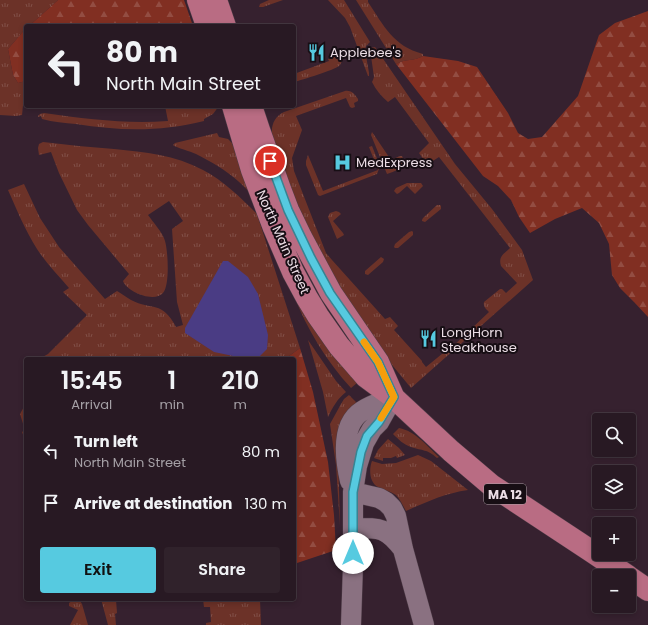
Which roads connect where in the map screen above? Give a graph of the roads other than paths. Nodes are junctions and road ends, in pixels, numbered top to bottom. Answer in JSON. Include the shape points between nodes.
{"nodes":[{"id":1,"x":198,"y":0,"type":"edge"},
{"id":2,"x":216,"y":0,"type":"edge"},
{"id":3,"x":206,"y":24,"type":"edge"},
{"id":4,"x":224,"y":24,"type":"edge"},
{"id":5,"x":234,"y":108,"type":"edge"},
{"id":6,"x":252,"y":108,"type":"edge"},
{"id":7,"x":394,"y":397,"type":"junction"},
{"id":8,"x":353,"y":492,"type":"junction"},
{"id":9,"x":353,"y":528,"type":"junction"},
{"id":10,"x":403,"y":549,"type":"junction"},
{"id":11,"x":618,"y":569,"type":"edge"},
{"id":12,"x":636,"y":581,"type":"edge"},
{"id":13,"x":648,"y":590,"type":"edge"},
{"id":14,"x":351,"y":625,"type":"edge"},
{"id":15,"x":424,"y":625,"type":"edge"}],
"edges":[{"from":1,"to":3,"type":"main road"},
{"from":2,"to":4,"type":"main road"},
{"from":5,"to":7,"type":"main road","name":"North Main Street","number":"MA 12","via":[[274,228],[307,298],[339,346],[366,377]]},
{"from":6,"to":7,"type":"main road","name":"North Main Street","number":"MA 12","via":[[300,237],[330,293],[378,362]]},
{"from":7,"to":8,"type":"street","via":[[364,443]]},
{"from":7,"to":11,"type":"main road","name":"North Main Street","number":"MA 12","via":[[451,451],[492,485]]},
{"from":8,"to":9,"type":"street"},
{"from":8,"to":10,"type":"street","via":[[379,498],[392,508]]},
{"from":9,"to":10,"type":"street","via":[[381,529],[391,535]]},
{"from":9,"to":14,"type":"street"},
{"from":10,"to":15,"type":"street"},
{"from":12,"to":13,"type":"main road","name":"North Main Street","number":"MA 12"}]}
